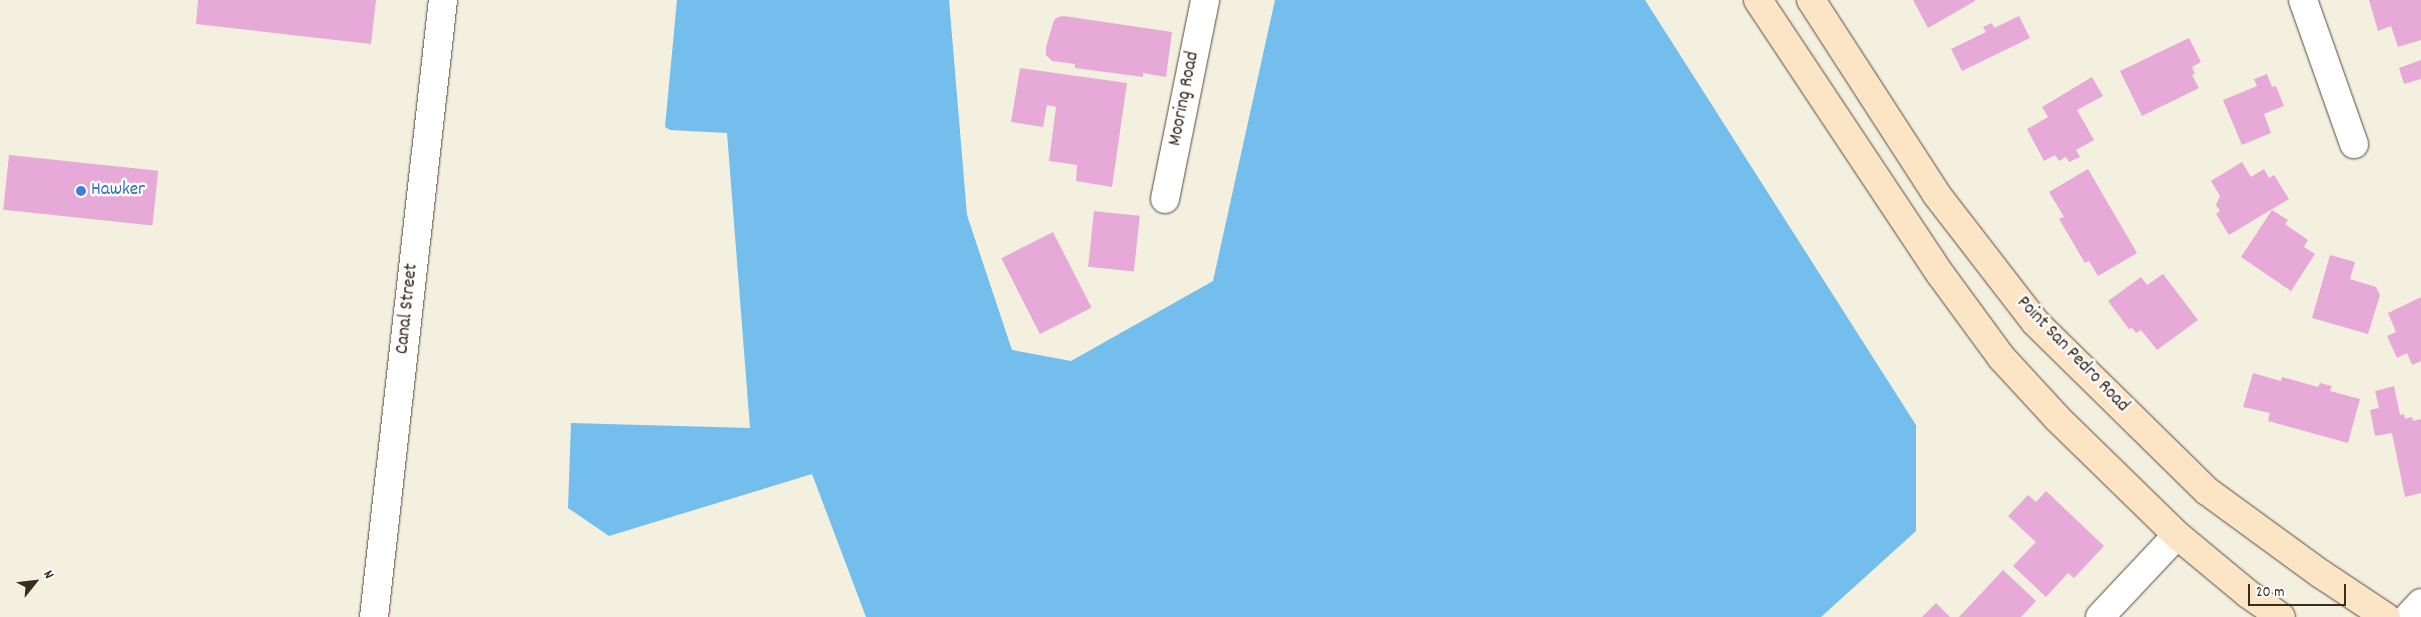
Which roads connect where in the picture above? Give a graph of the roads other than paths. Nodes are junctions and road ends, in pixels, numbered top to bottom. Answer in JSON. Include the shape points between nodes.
{"nodes":[{"id":1,"x":442,"y":0,"type":"edge"},
{"id":2,"x":1205,"y":0,"type":"edge"},
{"id":3,"x":1758,"y":0,"type":"edge"},
{"id":4,"x":1811,"y":0,"type":"edge"},
{"id":5,"x":2303,"y":0,"type":"edge"},
{"id":6,"x":2354,"y":144,"type":"dead end"},
{"id":7,"x":1165,"y":199,"type":"dead end"},
{"id":8,"x":2177,"y":535,"type":"junction"},
{"id":9,"x":2421,"y":603,"type":"edge"},
{"id":10,"x":374,"y":617,"type":"edge"},
{"id":11,"x":2100,"y":617,"type":"edge"},
{"id":12,"x":2281,"y":617,"type":"edge"},
{"id":13,"x":2386,"y":617,"type":"edge"},
{"id":14,"x":2408,"y":617,"type":"edge"}],
"edges":[{"from":1,"to":10,"type":"street","name":"Canal Street"},
{"from":2,"to":7,"type":"street","name":"Mooring Road"},
{"from":3,"to":8,"type":"main road","via":[[1941,275],[2001,357],[2057,418]]},
{"from":4,"to":13,"type":"main road","name":"Point San Pedro Road","via":[[1937,195],[2035,322],[2207,491]]},
{"from":5,"to":6,"type":"street"},
{"from":8,"to":11,"type":"street"},
{"from":8,"to":12,"type":"main road"},
{"from":9,"to":14,"type":"street"}]}
